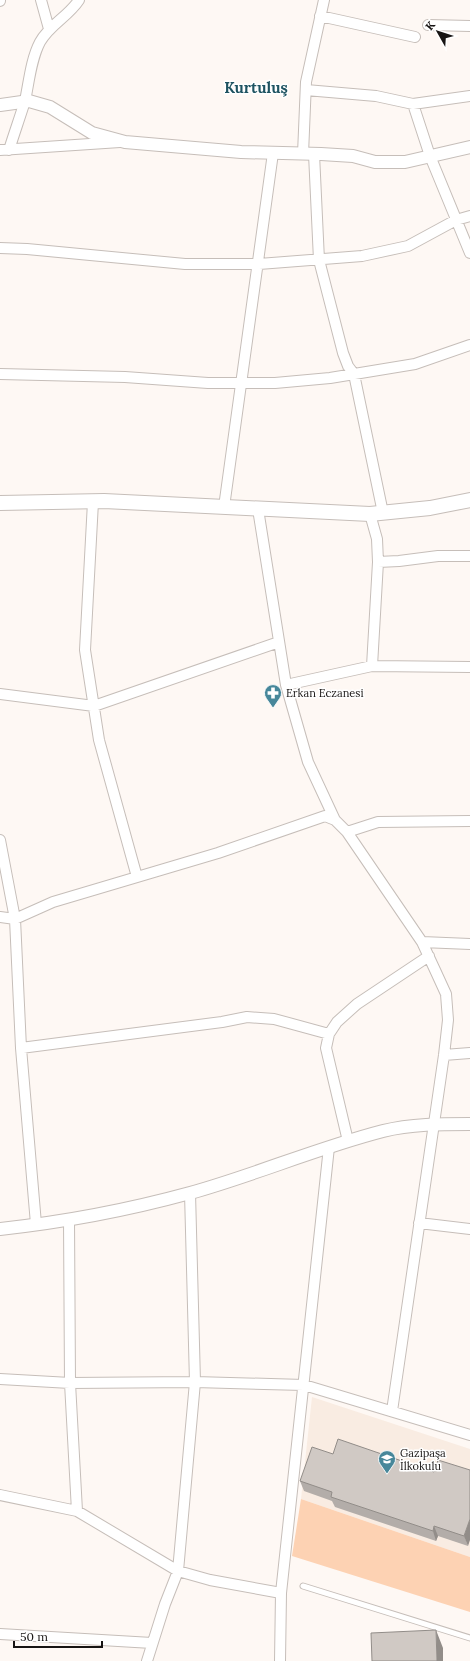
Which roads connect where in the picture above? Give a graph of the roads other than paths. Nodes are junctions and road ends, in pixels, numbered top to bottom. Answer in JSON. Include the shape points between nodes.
{"nodes":[{"id":1,"x":41,"y":0,"type":"edge"},
{"id":2,"x":79,"y":0,"type":"edge"},
{"id":3,"x":324,"y":0,"type":"edge"},
{"id":4,"x":320,"y":16,"type":"junction"},
{"id":5,"x":428,"y":24,"type":"dead end"},
{"id":6,"x":470,"y":26,"type":"edge"},
{"id":7,"x":49,"y":29,"type":"junction"},
{"id":8,"x":415,"y":37,"type":"dead end"},
{"id":9,"x":306,"y":90,"type":"junction"},
{"id":10,"x":470,"y":96,"type":"edge"},
{"id":11,"x":24,"y":102,"type":"junction"},
{"id":12,"x":413,"y":104,"type":"junction"},
{"id":13,"x":0,"y":105,"type":"edge"},
{"id":14,"x":125,"y":142,"type":"junction"},
{"id":15,"x":470,"y":147,"type":"edge"},
{"id":16,"x":4,"y":150,"type":"edge"},
{"id":17,"x":273,"y":153,"type":"junction"},
{"id":18,"x":308,"y":154,"type":"junction"},
{"id":19,"x":430,"y":156,"type":"junction"},
{"id":20,"x":470,"y":216,"type":"edge"},
{"id":21,"x":456,"y":220,"type":"junction"},
{"id":22,"x":0,"y":248,"type":"edge"},
{"id":23,"x":470,"y":253,"type":"edge"},
{"id":24,"x":319,"y":260,"type":"junction"},
{"id":25,"x":258,"y":264,"type":"junction"},
{"id":26,"x":470,"y":345,"type":"edge"},
{"id":27,"x":0,"y":374,"type":"edge"},
{"id":28,"x":354,"y":374,"type":"junction"},
{"id":29,"x":241,"y":383,"type":"junction"},
{"id":30,"x":470,"y":500,"type":"edge"},
{"id":31,"x":94,"y":502,"type":"junction"},
{"id":32,"x":0,"y":503,"type":"edge"},
{"id":33,"x":224,"y":507,"type":"junction"},
{"id":34,"x":258,"y":509,"type":"junction"},
{"id":35,"x":376,"y":513,"type":"junction"},
{"id":36,"x":470,"y":556,"type":"edge"},
{"id":37,"x":378,"y":562,"type":"junction"},
{"id":38,"x":279,"y":642,"type":"junction"},
{"id":39,"x":372,"y":666,"type":"junction"},
{"id":40,"x":470,"y":667,"type":"edge"},
{"id":41,"x":286,"y":685,"type":"junction"},
{"id":42,"x":0,"y":694,"type":"edge"},
{"id":43,"x":94,"y":706,"type":"junction"},
{"id":44,"x":335,"y":820,"type":"junction"},
{"id":45,"x":470,"y":821,"type":"edge"},
{"id":46,"x":347,"y":832,"type":"junction"},
{"id":47,"x":0,"y":840,"type":"edge"},
{"id":48,"x":137,"y":877,"type":"junction"},
{"id":49,"x":0,"y":917,"type":"edge"},
{"id":50,"x":15,"y":919,"type":"junction"},
{"id":51,"x":422,"y":942,"type":"junction"},
{"id":52,"x":470,"y":944,"type":"edge"},
{"id":53,"x":429,"y":956,"type":"junction"},
{"id":54,"x":329,"y":1034,"type":"junction"},
{"id":55,"x":21,"y":1048,"type":"junction"},
{"id":56,"x":470,"y":1053,"type":"edge"},
{"id":57,"x":444,"y":1055,"type":"junction"},
{"id":58,"x":433,"y":1124,"type":"junction"},
{"id":59,"x":470,"y":1124,"type":"edge"},
{"id":60,"x":348,"y":1141,"type":"junction"},
{"id":61,"x":329,"y":1147,"type":"junction"},
{"id":62,"x":190,"y":1193,"type":"junction"},
{"id":63,"x":69,"y":1219,"type":"junction"},
{"id":64,"x":419,"y":1223,"type":"junction"},
{"id":65,"x":36,"y":1224,"type":"junction"},
{"id":66,"x":0,"y":1229,"type":"edge"},
{"id":67,"x":470,"y":1229,"type":"edge"},
{"id":68,"x":0,"y":1379,"type":"edge"},
{"id":69,"x":195,"y":1382,"type":"junction"},
{"id":70,"x":70,"y":1383,"type":"junction"},
{"id":71,"x":304,"y":1385,"type":"junction"},
{"id":72,"x":392,"y":1411,"type":"junction"},
{"id":73,"x":470,"y":1436,"type":"edge"},
{"id":74,"x":0,"y":1495,"type":"edge"},
{"id":75,"x":77,"y":1511,"type":"junction"},
{"id":76,"x":178,"y":1571,"type":"junction"},
{"id":77,"x":303,"y":1586,"type":"dead end"},
{"id":78,"x":281,"y":1593,"type":"junction"},
{"id":79,"x":0,"y":1634,"type":"edge"},
{"id":80,"x":470,"y":1638,"type":"edge"},
{"id":81,"x":152,"y":1643,"type":"junction"},
{"id":82,"x":147,"y":1661,"type":"edge"},
{"id":83,"x":280,"y":1661,"type":"edge"}],
"edges":[{"from":1,"to":7,"type":"street"},
{"from":2,"to":7,"type":"street","via":[[69,14]]},
{"from":3,"to":4,"type":"street"},
{"from":4,"to":8,"type":"street"},
{"from":4,"to":9,"type":"street"},
{"from":5,"to":6,"type":"street"},
{"from":7,"to":11,"type":"street","via":[[36,52]]},
{"from":9,"to":12,"type":"street","via":[[376,96]]},
{"from":9,"to":18,"type":"street"},
{"from":10,"to":12,"type":"street"},
{"from":11,"to":13,"type":"street"},
{"from":11,"to":14,"type":"street","via":[[50,107],[92,133]]},
{"from":11,"to":16,"type":"street"},
{"from":12,"to":19,"type":"street"},
{"from":14,"to":16,"type":"street"},
{"from":14,"to":17,"type":"street"},
{"from":15,"to":19,"type":"street"},
{"from":17,"to":18,"type":"street"},
{"from":17,"to":25,"type":"street"},
{"from":18,"to":19,"type":"street","via":[[353,156],[375,162],[405,162]]},
{"from":18,"to":24,"type":"street"},
{"from":19,"to":21,"type":"street"},
{"from":20,"to":21,"type":"street"},
{"from":21,"to":23,"type":"street"},
{"from":21,"to":24,"type":"street","via":[[408,246],[362,256]]},
{"from":22,"to":25,"type":"street","via":[[27,248],[185,264]]},
{"from":24,"to":25,"type":"street"},
{"from":24,"to":28,"type":"street","via":[[343,353]]},
{"from":25,"to":29,"type":"street"},
{"from":26,"to":28,"type":"street","via":[[415,364]]},
{"from":27,"to":29,"type":"street"},
{"from":28,"to":29,"type":"street","via":[[275,383]]},
{"from":28,"to":35,"type":"street"},
{"from":29,"to":33,"type":"street"},
{"from":30,"to":35,"type":"main road","via":[[430,508]]},
{"from":31,"to":32,"type":"main road"},
{"from":31,"to":33,"type":"main road"},
{"from":31,"to":43,"type":"street","via":[[85,650]]},
{"from":33,"to":34,"type":"main road"},
{"from":34,"to":35,"type":"main road"},
{"from":34,"to":38,"type":"street"},
{"from":35,"to":37,"type":"street"},
{"from":36,"to":37,"type":"street","via":[[438,556]]},
{"from":37,"to":39,"type":"street"},
{"from":38,"to":41,"type":"street"},
{"from":38,"to":43,"type":"street"},
{"from":39,"to":40,"type":"street"},
{"from":39,"to":41,"type":"street"},
{"from":41,"to":44,"type":"street","via":[[308,762]]},
{"from":42,"to":43,"type":"street"},
{"from":43,"to":48,"type":"street","via":[[99,740]]},
{"from":44,"to":46,"type":"street"},
{"from":44,"to":48,"type":"street","via":[[325,816],[218,854]]},
{"from":45,"to":46,"type":"street","via":[[378,822]]},
{"from":46,"to":51,"type":"street"},
{"from":47,"to":50,"type":"street"},
{"from":48,"to":50,"type":"street","via":[[53,902]]},
{"from":49,"to":50,"type":"street"},
{"from":50,"to":55,"type":"street"},
{"from":51,"to":52,"type":"street"},
{"from":51,"to":53,"type":"street"},
{"from":53,"to":54,"type":"street","via":[[357,1004],[337,1022]]},
{"from":53,"to":57,"type":"street","via":[[446,994],[448,1020]]},
{"from":54,"to":55,"type":"street","via":[[274,1019],[247,1017]]},
{"from":54,"to":60,"type":"street","via":[[326,1048]]},
{"from":55,"to":65,"type":"street"},
{"from":56,"to":57,"type":"street"},
{"from":57,"to":58,"type":"street"},
{"from":58,"to":59,"type":"street"},
{"from":58,"to":60,"type":"street","via":[[384,1131]]},
{"from":58,"to":64,"type":"street"},
{"from":60,"to":61,"type":"street"},
{"from":61,"to":62,"type":"street"},
{"from":61,"to":71,"type":"street"},
{"from":62,"to":63,"type":"street"},
{"from":62,"to":69,"type":"street"},
{"from":63,"to":65,"type":"street"},
{"from":63,"to":70,"type":"street"},
{"from":64,"to":67,"type":"street"},
{"from":64,"to":72,"type":"street"},
{"from":65,"to":66,"type":"street"},
{"from":68,"to":70,"type":"street"},
{"from":69,"to":70,"type":"street"},
{"from":69,"to":71,"type":"street"},
{"from":69,"to":76,"type":"street"},
{"from":70,"to":75,"type":"street"},
{"from":71,"to":72,"type":"street"},
{"from":71,"to":78,"type":"street"},
{"from":72,"to":73,"type":"street"},
{"from":74,"to":75,"type":"street"},
{"from":75,"to":76,"type":"street"},
{"from":76,"to":78,"type":"street","via":[[210,1580]]},
{"from":76,"to":81,"type":"street"},
{"from":77,"to":80,"type":"lane"},
{"from":78,"to":83,"type":"street"},
{"from":79,"to":81,"type":"street"},
{"from":81,"to":82,"type":"street"}]}
